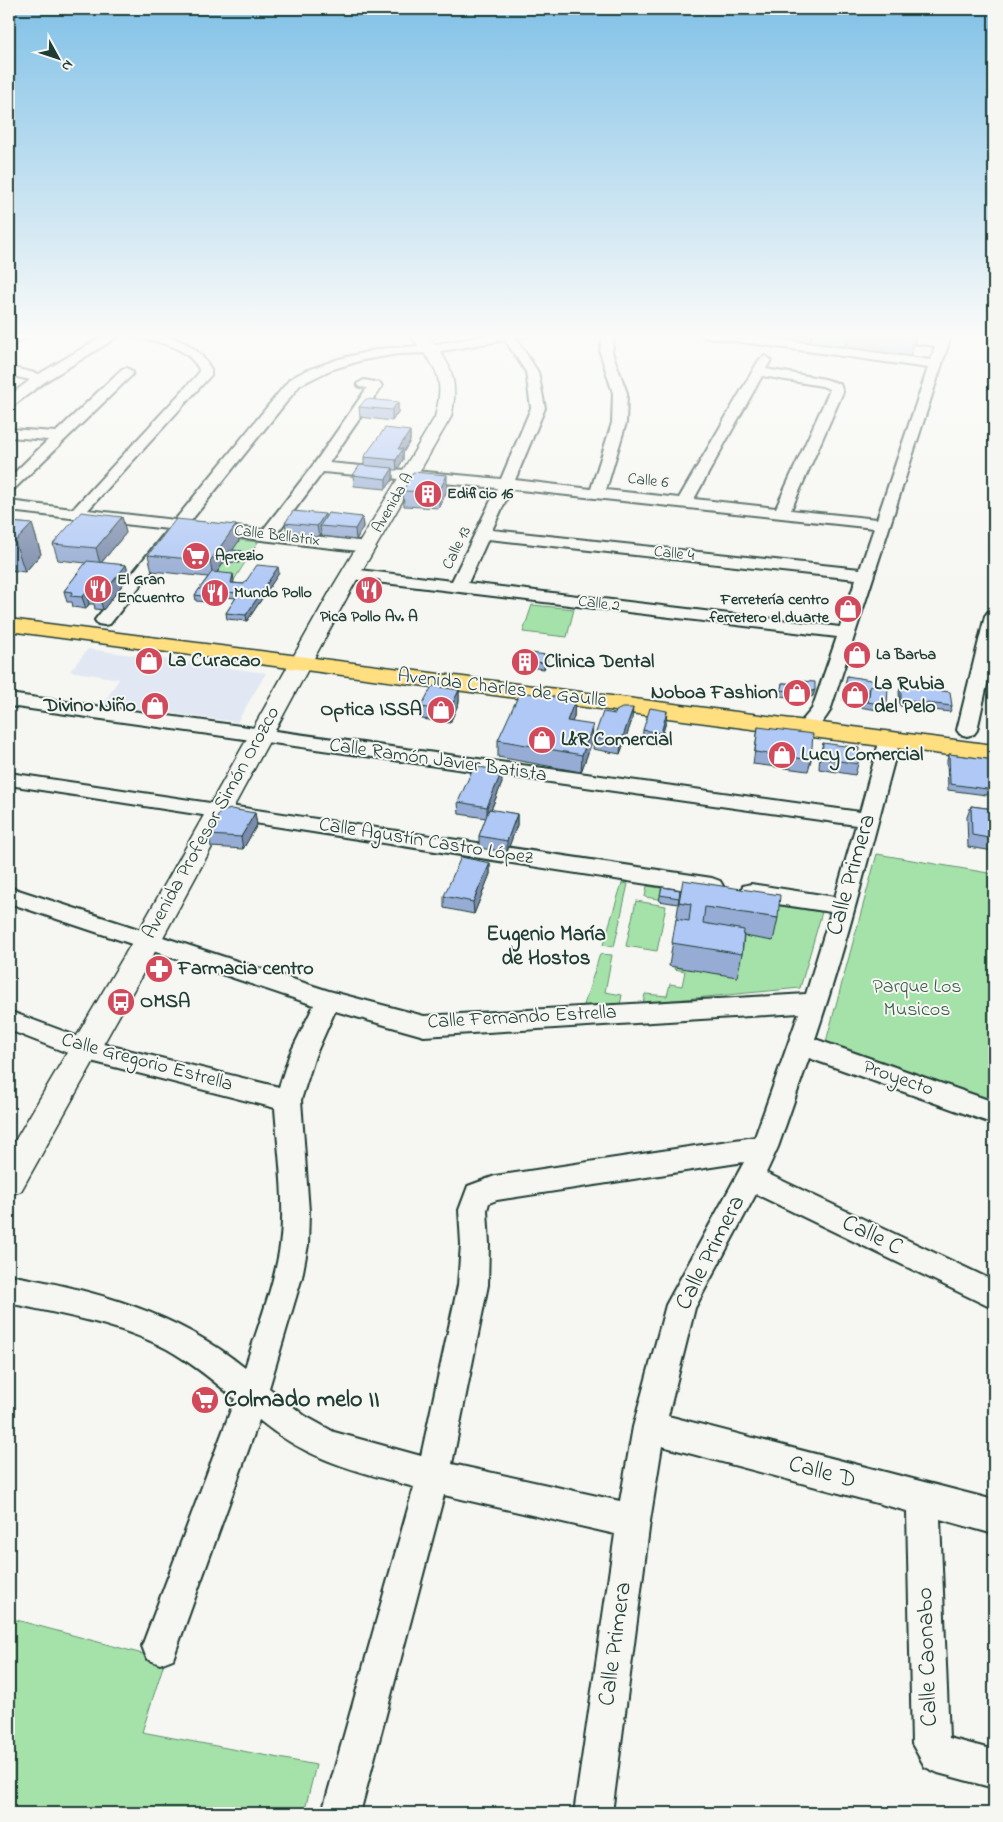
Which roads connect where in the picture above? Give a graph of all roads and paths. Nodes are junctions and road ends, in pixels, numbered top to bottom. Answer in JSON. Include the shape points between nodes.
{"nodes":[{"id":1,"x":80,"y":418,"type":"edge"},
{"id":2,"x":165,"y":418,"type":"edge"},
{"id":3,"x":266,"y":418,"type":"edge"},
{"id":4,"x":353,"y":418,"type":"edge"},
{"id":5,"x":443,"y":418,"type":"edge"},
{"id":6,"x":534,"y":418,"type":"edge"},
{"id":7,"x":619,"y":418,"type":"edge"},
{"id":8,"x":733,"y":418,"type":"edge"},
{"id":9,"x":824,"y":418,"type":"edge"},
{"id":10,"x":918,"y":418,"type":"edge"},
{"id":11,"x":9,"y":432,"type":"edge"},
{"id":12,"x":60,"y":437,"type":"junction"},
{"id":13,"x":319,"y":466,"type":"junction"},
{"id":14,"x":410,"y":474,"type":"junction"},
{"id":15,"x":506,"y":484,"type":"junction"},
{"id":16,"x":9,"y":486,"type":"edge"},
{"id":17,"x":597,"y":494,"type":"junction"},
{"id":18,"x":684,"y":503,"type":"junction"},
{"id":19,"x":9,"y":506,"type":"edge"},
{"id":20,"x":782,"y":512,"type":"junction"},
{"id":21,"x":77,"y":514,"type":"junction"},
{"id":22,"x":882,"y":524,"type":"junction"},
{"id":23,"x":178,"y":525,"type":"junction"},
{"id":24,"x":483,"y":534,"type":"junction"},
{"id":25,"x":268,"y":535,"type":"junction"},
{"id":26,"x":367,"y":547,"type":"junction"},
{"id":27,"x":351,"y":574,"type":"junction"},
{"id":28,"x":865,"y":575,"type":"junction"},
{"id":29,"x":458,"y":587,"type":"junction"},
{"id":30,"x":9,"y":608,"type":"edge"},
{"id":31,"x":994,"y":616,"type":"edge"},
{"id":32,"x":104,"y":620,"type":"junction"},
{"id":33,"x":9,"y":625,"type":"edge"},
{"id":34,"x":847,"y":633,"type":"junction"},
{"id":35,"x":305,"y":654,"type":"junction"},
{"id":36,"x":9,"y":700,"type":"edge"},
{"id":37,"x":813,"y":720,"type":"junction"},
{"id":38,"x":967,"y":730,"type":"junction"},
{"id":39,"x":994,"y":733,"type":"edge"},
{"id":40,"x":260,"y":736,"type":"junction"},
{"id":41,"x":890,"y":739,"type":"junction"},
{"id":42,"x":994,"y":753,"type":"edge"},
{"id":43,"x":9,"y":779,"type":"edge"},
{"id":44,"x":218,"y":810,"type":"junction"},
{"id":45,"x":868,"y":820,"type":"junction"},
{"id":46,"x":9,"y":895,"type":"edge"},
{"id":47,"x":844,"y":906,"type":"junction"},
{"id":48,"x":146,"y":941,"type":"junction"},
{"id":49,"x":328,"y":1000,"type":"junction"},
{"id":50,"x":815,"y":1003,"type":"junction"},
{"id":51,"x":9,"y":1020,"type":"edge"},
{"id":52,"x":802,"y":1045,"type":"junction"},
{"id":53,"x":83,"y":1049,"type":"junction"},
{"id":54,"x":288,"y":1100,"type":"junction"},
{"id":55,"x":994,"y":1113,"type":"edge"},
{"id":56,"x":765,"y":1147,"type":"junction"},
{"id":57,"x":750,"y":1178,"type":"junction"},
{"id":58,"x":9,"y":1181,"type":"edge"},
{"id":59,"x":9,"y":1289,"type":"edge"},
{"id":60,"x":994,"y":1295,"type":"edge"},
{"id":61,"x":252,"y":1395,"type":"junction"},
{"id":62,"x":649,"y":1427,"type":"junction"},
{"id":63,"x":433,"y":1477,"type":"junction"},
{"id":64,"x":922,"y":1500,"type":"junction"},
{"id":65,"x":994,"y":1518,"type":"edge"},
{"id":66,"x":632,"y":1521,"type":"junction"},
{"id":67,"x":160,"y":1646,"type":"dead end"},
{"id":68,"x":994,"y":1769,"type":"edge"},
{"id":69,"x":341,"y":1813,"type":"edge"},
{"id":70,"x":593,"y":1813,"type":"edge"}],
"edges":[{"from":1,"to":12,"type":"street"},
{"from":2,"to":21,"type":"street"},
{"from":3,"to":23,"type":"street"},
{"from":4,"to":13,"type":"street"},
{"from":5,"to":14,"type":"main road","name":"Avenida A"},
{"from":6,"to":15,"type":"street","name":"Calle 13"},
{"from":7,"to":17,"type":"street"},
{"from":8,"to":18,"type":"street"},
{"from":9,"to":20,"type":"street"},
{"from":10,"to":22,"type":"street"},
{"from":11,"to":12,"type":"street"},
{"from":12,"to":16,"type":"street"},
{"from":13,"to":14,"type":"street","name":"Calle 6"},
{"from":13,"to":25,"type":"street"},
{"from":14,"to":15,"type":"street","name":"Calle 6"},
{"from":14,"to":26,"type":"main road","name":"Avenida A"},
{"from":15,"to":17,"type":"street","name":"Calle 6"},
{"from":15,"to":24,"type":"street","name":"Calle 13"},
{"from":17,"to":18,"type":"street","name":"Calle 6"},
{"from":18,"to":20,"type":"street","name":"Calle 6"},
{"from":19,"to":21,"type":"street","name":"Calle Bellatrix"},
{"from":20,"to":22,"type":"street","name":"Calle 6"},
{"from":21,"to":23,"type":"street","name":"Calle Bellatrix"},
{"from":22,"to":28,"type":"street"},
{"from":23,"to":25,"type":"street","name":"Calle Bellatrix"},
{"from":23,"to":32,"type":"street"},
{"from":24,"to":28,"type":"street","name":"Calle 4"},
{"from":24,"to":29,"type":"street","name":"Calle 13"},
{"from":25,"to":26,"type":"street","name":"Calle Bellatrix"},
{"from":26,"to":27,"type":"main road","name":"Avenida A"},
{"from":27,"to":29,"type":"street","name":"Calle 2"},
{"from":27,"to":35,"type":"main road","name":"Avenida A"},
{"from":28,"to":34,"type":"street"},
{"from":29,"to":34,"type":"street","name":"Calle 2"},
{"from":30,"to":32,"type":"main road","name":"Avenida Charles de Gaulle"},
{"from":31,"to":38,"type":"street"},
{"from":32,"to":35,"type":"main road","name":"Avenida Charles de Gaulle"},
{"from":33,"to":35,"type":"main road","name":"Avenida Charles de Gaulle"},
{"from":34,"to":37,"type":"street"},
{"from":35,"to":37,"type":"main road","name":"Avenida Charles de Gaulle"},
{"from":35,"to":40,"type":"main road","name":"Avenida Profesor Simón Orozco"},
{"from":36,"to":40,"type":"street","name":"Calle Ramón Javier Batista"},
{"from":37,"to":38,"type":"main road","name":"Avenida Charles de Gaulle"},
{"from":37,"to":41,"type":"main road","name":"Avenida Charles de Gaulle"},
{"from":38,"to":39,"type":"main road","name":"Avenida Charles de Gaulle"},
{"from":40,"to":44,"type":"main road","name":"Avenida Profesor Simón Orozco"},
{"from":40,"to":45,"type":"street","name":"Calle Ramón Javier Batista"},
{"from":41,"to":42,"type":"main road","name":"Avenida Charles de Gaulle"},
{"from":41,"to":45,"type":"street","name":"Calle Primera"},
{"from":43,"to":44,"type":"street","name":"Calle Agustín Castro López"},
{"from":44,"to":47,"type":"street","name":"Calle Agustín Castro López"},
{"from":44,"to":48,"type":"main road","name":"Avenida Profesor Simón Orozco"},
{"from":45,"to":47,"type":"street","name":"Calle Primera"},
{"from":46,"to":48,"type":"street","name":"Calle Fernando Estrella"},
{"from":47,"to":50,"type":"street","name":"Calle Primera"},
{"from":48,"to":49,"type":"street","name":"Calle Fernando Estrella"},
{"from":48,"to":53,"type":"main road","name":"Avenida Profesor Simón Orozco"},
{"from":49,"to":50,"type":"street","name":"Calle Fernando Estrella","via":[[424,1026]]},
{"from":49,"to":54,"type":"street","via":[[302,1056]]},
{"from":50,"to":52,"type":"street","name":"Calle Primera"},
{"from":51,"to":53,"type":"street","name":"Calle Gregorio Estrella"},
{"from":52,"to":55,"type":"street","name":"Proyecto"},
{"from":52,"to":56,"type":"street","name":"Calle Primera"},
{"from":53,"to":54,"type":"street","name":"Calle Gregorio Estrella"},
{"from":53,"to":58,"type":"main road","name":"Avenida Profesor Simón Orozco"},
{"from":54,"to":61,"type":"street","via":[[294,1244],[288,1278]]},
{"from":56,"to":57,"type":"street","name":"Calle Primera"},
{"from":56,"to":63,"type":"street","via":[[495,1188],[478,1195],[472,1210],[476,1244],[473,1285]]},
{"from":57,"to":60,"type":"street","name":"Calle C"},
{"from":57,"to":62,"type":"street","name":"Calle Primera","via":[[681,1306]]},
{"from":59,"to":61,"type":"street","via":[[148,1324],[202,1354]]},
{"from":61,"to":63,"type":"street","via":[[302,1433],[330,1446]]},
{"from":61,"to":67,"type":"street"},
{"from":62,"to":64,"type":"street","name":"Calle D"},
{"from":62,"to":66,"type":"street","name":"Calle Primera"},
{"from":63,"to":66,"type":"street"},
{"from":63,"to":69,"type":"street"},
{"from":64,"to":65,"type":"street","name":"Calle D"},
{"from":64,"to":68,"type":"street","name":"Calle Caonabo","via":[[931,1744],[938,1754]]},
{"from":66,"to":70,"type":"street","name":"Calle Primera"}]}
